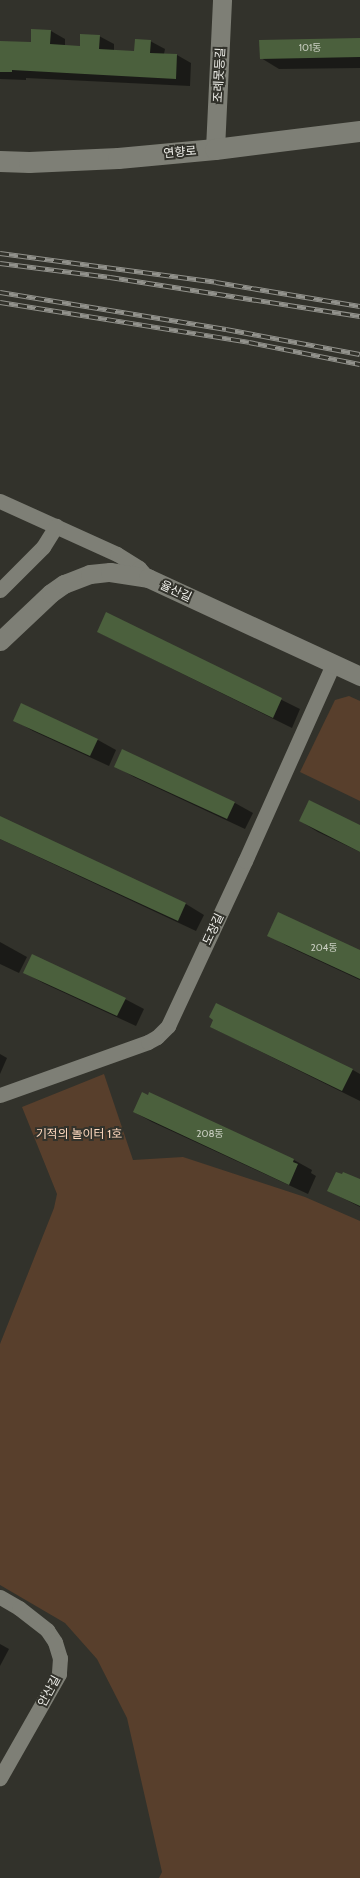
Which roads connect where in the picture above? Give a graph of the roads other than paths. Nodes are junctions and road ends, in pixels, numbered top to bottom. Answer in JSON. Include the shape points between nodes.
{"nodes":[{"id":1,"x":222,"y":0,"type":"edge"},
{"id":2,"x":360,"y":131,"type":"edge"},
{"id":3,"x":215,"y":149,"type":"junction"},
{"id":4,"x":0,"y":161,"type":"edge"},
{"id":5,"x":0,"y":501,"type":"edge"},
{"id":6,"x":56,"y":526,"type":"junction"},
{"id":7,"x":148,"y":578,"type":"junction"},
{"id":8,"x":0,"y":590,"type":"edge"},
{"id":9,"x":0,"y":641,"type":"edge"},
{"id":10,"x":333,"y":664,"type":"junction"},
{"id":11,"x":360,"y":676,"type":"edge"},
{"id":12,"x":0,"y":1095,"type":"edge"},
{"id":13,"x":0,"y":1597,"type":"edge"},
{"id":14,"x":0,"y":1778,"type":"edge"}],
"edges":[{"from":1,"to":3,"type":"street","name":"조례못등길"},
{"from":2,"to":3,"type":"main road","name":"연향로"},
{"from":3,"to":4,"type":"main road","name":"연향로","via":[[104,158]]},
{"from":5,"to":6,"type":"street"},
{"from":6,"to":7,"type":"street","via":[[128,560]]},
{"from":6,"to":8,"type":"street","via":[[43,547]]},
{"from":7,"to":9,"type":"street","name":"율산길","via":[[110,572],[79,577],[51,593]]},
{"from":7,"to":10,"type":"street","name":"율산길"},
{"from":10,"to":11,"type":"street","name":"율산길"},
{"from":10,"to":12,"type":"street","name":"도장길","via":[[168,1026],[148,1042]]},
{"from":13,"to":14,"type":"street","name":"안산길","via":[[48,1630],[60,1658],[59,1674]]}]}
